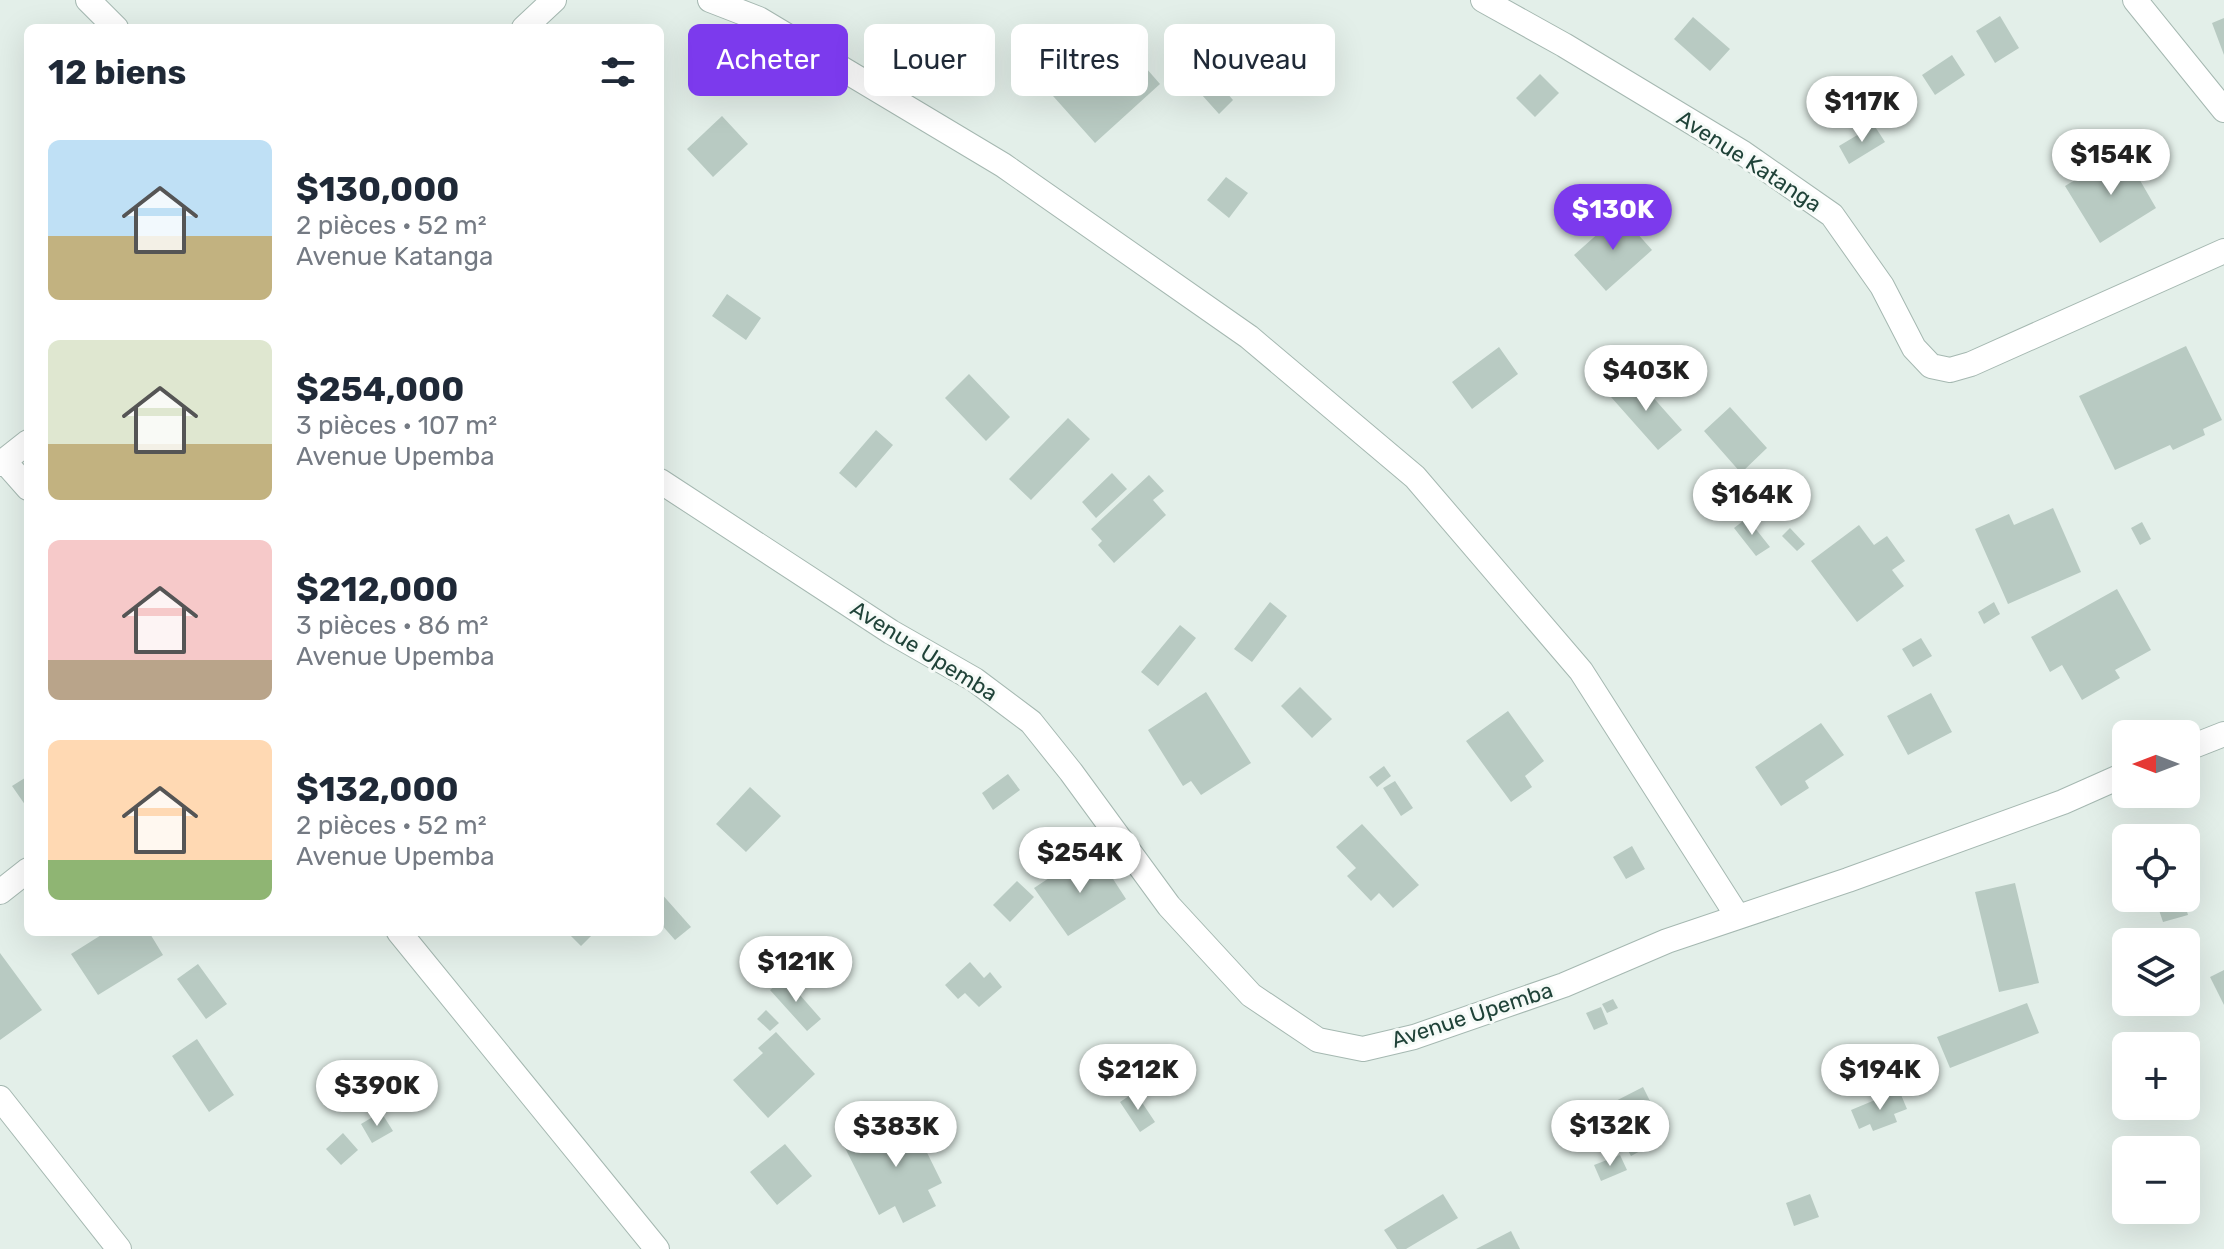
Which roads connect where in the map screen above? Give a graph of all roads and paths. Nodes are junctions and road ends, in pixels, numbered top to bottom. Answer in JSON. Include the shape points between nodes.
{"nodes":[{"id":1,"x":88,"y":0,"type":"edge"},
{"id":2,"x":554,"y":0,"type":"edge"},
{"id":3,"x":710,"y":0,"type":"edge"},
{"id":4,"x":1483,"y":0,"type":"edge"},
{"id":5,"x":2135,"y":0,"type":"edge"},
{"id":6,"x":112,"y":24,"type":"edge"},
{"id":7,"x":528,"y":24,"type":"edge"},
{"id":8,"x":2224,"y":110,"type":"edge"},
{"id":9,"x":2224,"y":251,"type":"edge"},
{"id":10,"x":24,"y":445,"type":"edge"},
{"id":11,"x":2,"y":463,"type":"edge"},
{"id":12,"x":24,"y":484,"type":"edge"},
{"id":13,"x":664,"y":484,"type":"edge"},
{"id":14,"x":2224,"y":734,"type":"edge"},
{"id":15,"x":2200,"y":743,"type":"edge"},
{"id":16,"x":2112,"y":780,"type":"edge"},
{"id":17,"x":24,"y":873,"type":"edge"},
{"id":18,"x":0,"y":892,"type":"edge"},
{"id":19,"x":1738,"y":917,"type":"junction"},
{"id":20,"x":402,"y":936,"type":"edge"},
{"id":21,"x":0,"y":1098,"type":"edge"},
{"id":22,"x":119,"y":1249,"type":"edge"},
{"id":23,"x":657,"y":1249,"type":"edge"}],
"edges":[{"from":1,"to":6,"type":"street"},
{"from":2,"to":7,"type":"street"},
{"from":3,"to":19,"type":"street","via":[[759,19],[1003,165],[1249,337],[1415,477],[1581,671]]},
{"from":4,"to":9,"type":"street","name":"Avenue Katanga","via":[[1743,153],[1832,215],[1882,286],[1914,348],[1931,366],[1950,370],[1971,364]]},
{"from":5,"to":8,"type":"street"},
{"from":10,"to":11,"type":"street"},
{"from":11,"to":12,"type":"street"},
{"from":13,"to":19,"type":"street","name":"Avenue Upemba","via":[[891,632],[975,680],[1031,722],[1169,906],[1251,995],[1318,1040],[1363,1049],[1414,1037]]},
{"from":14,"to":15,"type":"street"},
{"from":16,"to":19,"type":"street","name":"Avenue Upemba"},
{"from":17,"to":18,"type":"street"},
{"from":20,"to":23,"type":"street"},
{"from":21,"to":22,"type":"street"}]}
